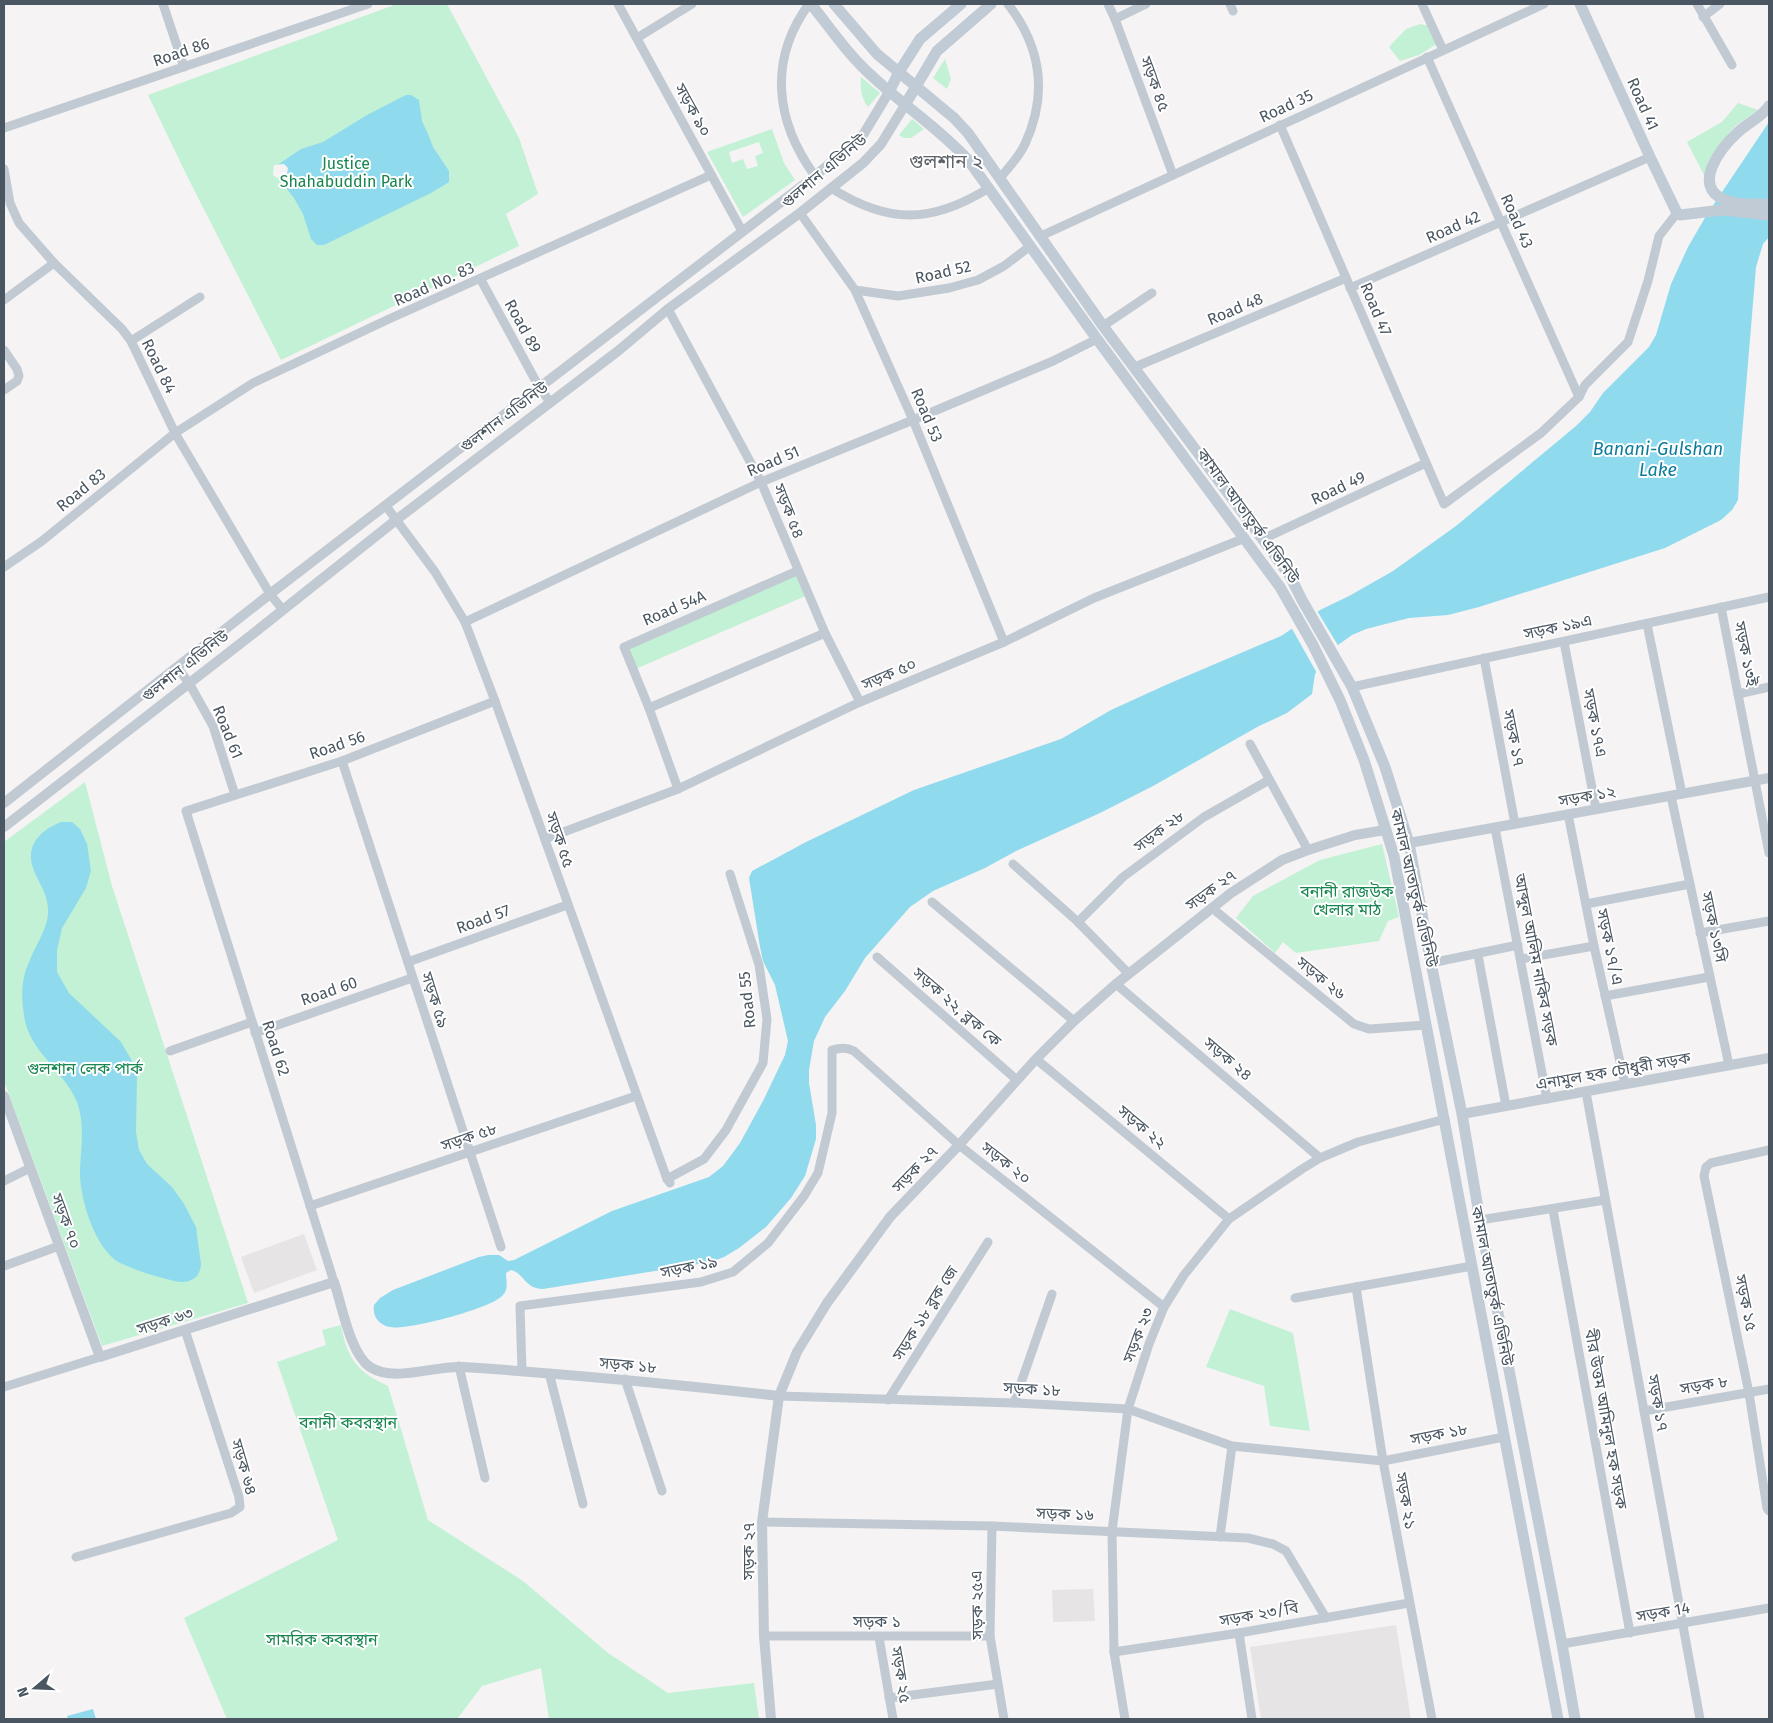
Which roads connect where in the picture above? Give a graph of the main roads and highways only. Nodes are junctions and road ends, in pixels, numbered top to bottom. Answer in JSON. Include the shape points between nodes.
{"nodes":[{"id":1,"x":810,"y":4,"type":"edge"},
{"id":2,"x":834,"y":4,"type":"edge"},
{"id":3,"x":961,"y":4,"type":"edge"},
{"id":4,"x":991,"y":4,"type":"edge"},
{"id":5,"x":1580,"y":4,"type":"edge"},
{"id":6,"x":899,"y":72,"type":"junction"},
{"id":7,"x":916,"y":86,"type":"junction"},
{"id":8,"x":889,"y":92,"type":"junction"},
{"id":9,"x":905,"y":105,"type":"junction"},
{"id":10,"x":1768,"y":108,"type":"edge"},
{"id":11,"x":1769,"y":204,"type":"edge"},
{"id":12,"x":1769,"y":215,"type":"edge"},
{"id":13,"x":1263,"y":539,"type":"junction"},
{"id":14,"x":1248,"y":541,"type":"junction"},
{"id":15,"x":1404,"y":826,"type":"junction"},
{"id":16,"x":1385,"y":830,"type":"junction"},
{"id":17,"x":1462,"y":1114,"type":"junction"},
{"id":18,"x":1445,"y":1119,"type":"junction"},
{"id":19,"x":1558,"y":1719,"type":"edge"},
{"id":20,"x":1574,"y":1719,"type":"edge"}],
"edges":[{"from":1,"to":8,"type":"main road","name":"কামাল আতাতুর্ক এভিনিউ","via":[[856,60]]},
{"from":2,"to":6,"type":"main road","name":"কামাল আতাতুর্ক এভিনিউ","via":[[869,46]]},
{"from":3,"to":6,"type":"main road","name":"গুলশান এভিনিউ","via":[[920,39]]},
{"from":4,"to":7,"type":"main road","name":"গুলশান এভিনিউ","via":[[937,51]]},
{"from":5,"to":12,"type":"main road","name":"Road 41","via":[[1678,214],[1722,210]]},
{"from":6,"to":7,"type":"main road","name":"কামাল আতাতুর্ক এভিনিউ"},
{"from":6,"to":8,"type":"main road","name":"গুলশান এভিনিউ"},
{"from":7,"to":9,"type":"main road","name":"গুলশান এভিনিউ"},
{"from":7,"to":13,"type":"main road","name":"কামাল আতাতুর্ক এভিনিউ","via":[[961,125],[1103,326]]},
{"from":8,"to":9,"type":"main road","name":"কামাল আতাতুর্ক এভিনিউ"},
{"from":9,"to":14,"type":"main road","name":"কামাল আতাতুর্ক এভিনিউ","via":[[957,148],[989,188]]},
{"from":10,"to":11,"type":"main road","via":[[1726,144],[1716,158],[1709,181],[1711,189],[1724,200]]},
{"from":13,"to":14,"type":"main road"},
{"from":13,"to":15,"type":"main road","name":"কামাল আতাতুর্ক এভিনিউ","via":[[1290,576],[1352,687],[1386,766]]},
{"from":14,"to":16,"type":"main road","name":"কামাল আতাতুর্ক এভিনিউ","via":[[1295,612],[1338,694],[1364,760]]},
{"from":15,"to":16,"type":"main road"},
{"from":15,"to":17,"type":"main road","name":"কামাল আতাতুর্ক এভিনিউ"},
{"from":16,"to":18,"type":"main road","name":"কামাল আতাতুর্ক এভিনিউ","via":[[1394,856]]},
{"from":17,"to":18,"type":"main road"},
{"from":17,"to":20,"type":"main road","name":"কামাল আতাতুর্ক এভিনিউ"},
{"from":18,"to":19,"type":"main road","name":"কামাল আতাতুর্ক এভিনিউ"}]}
